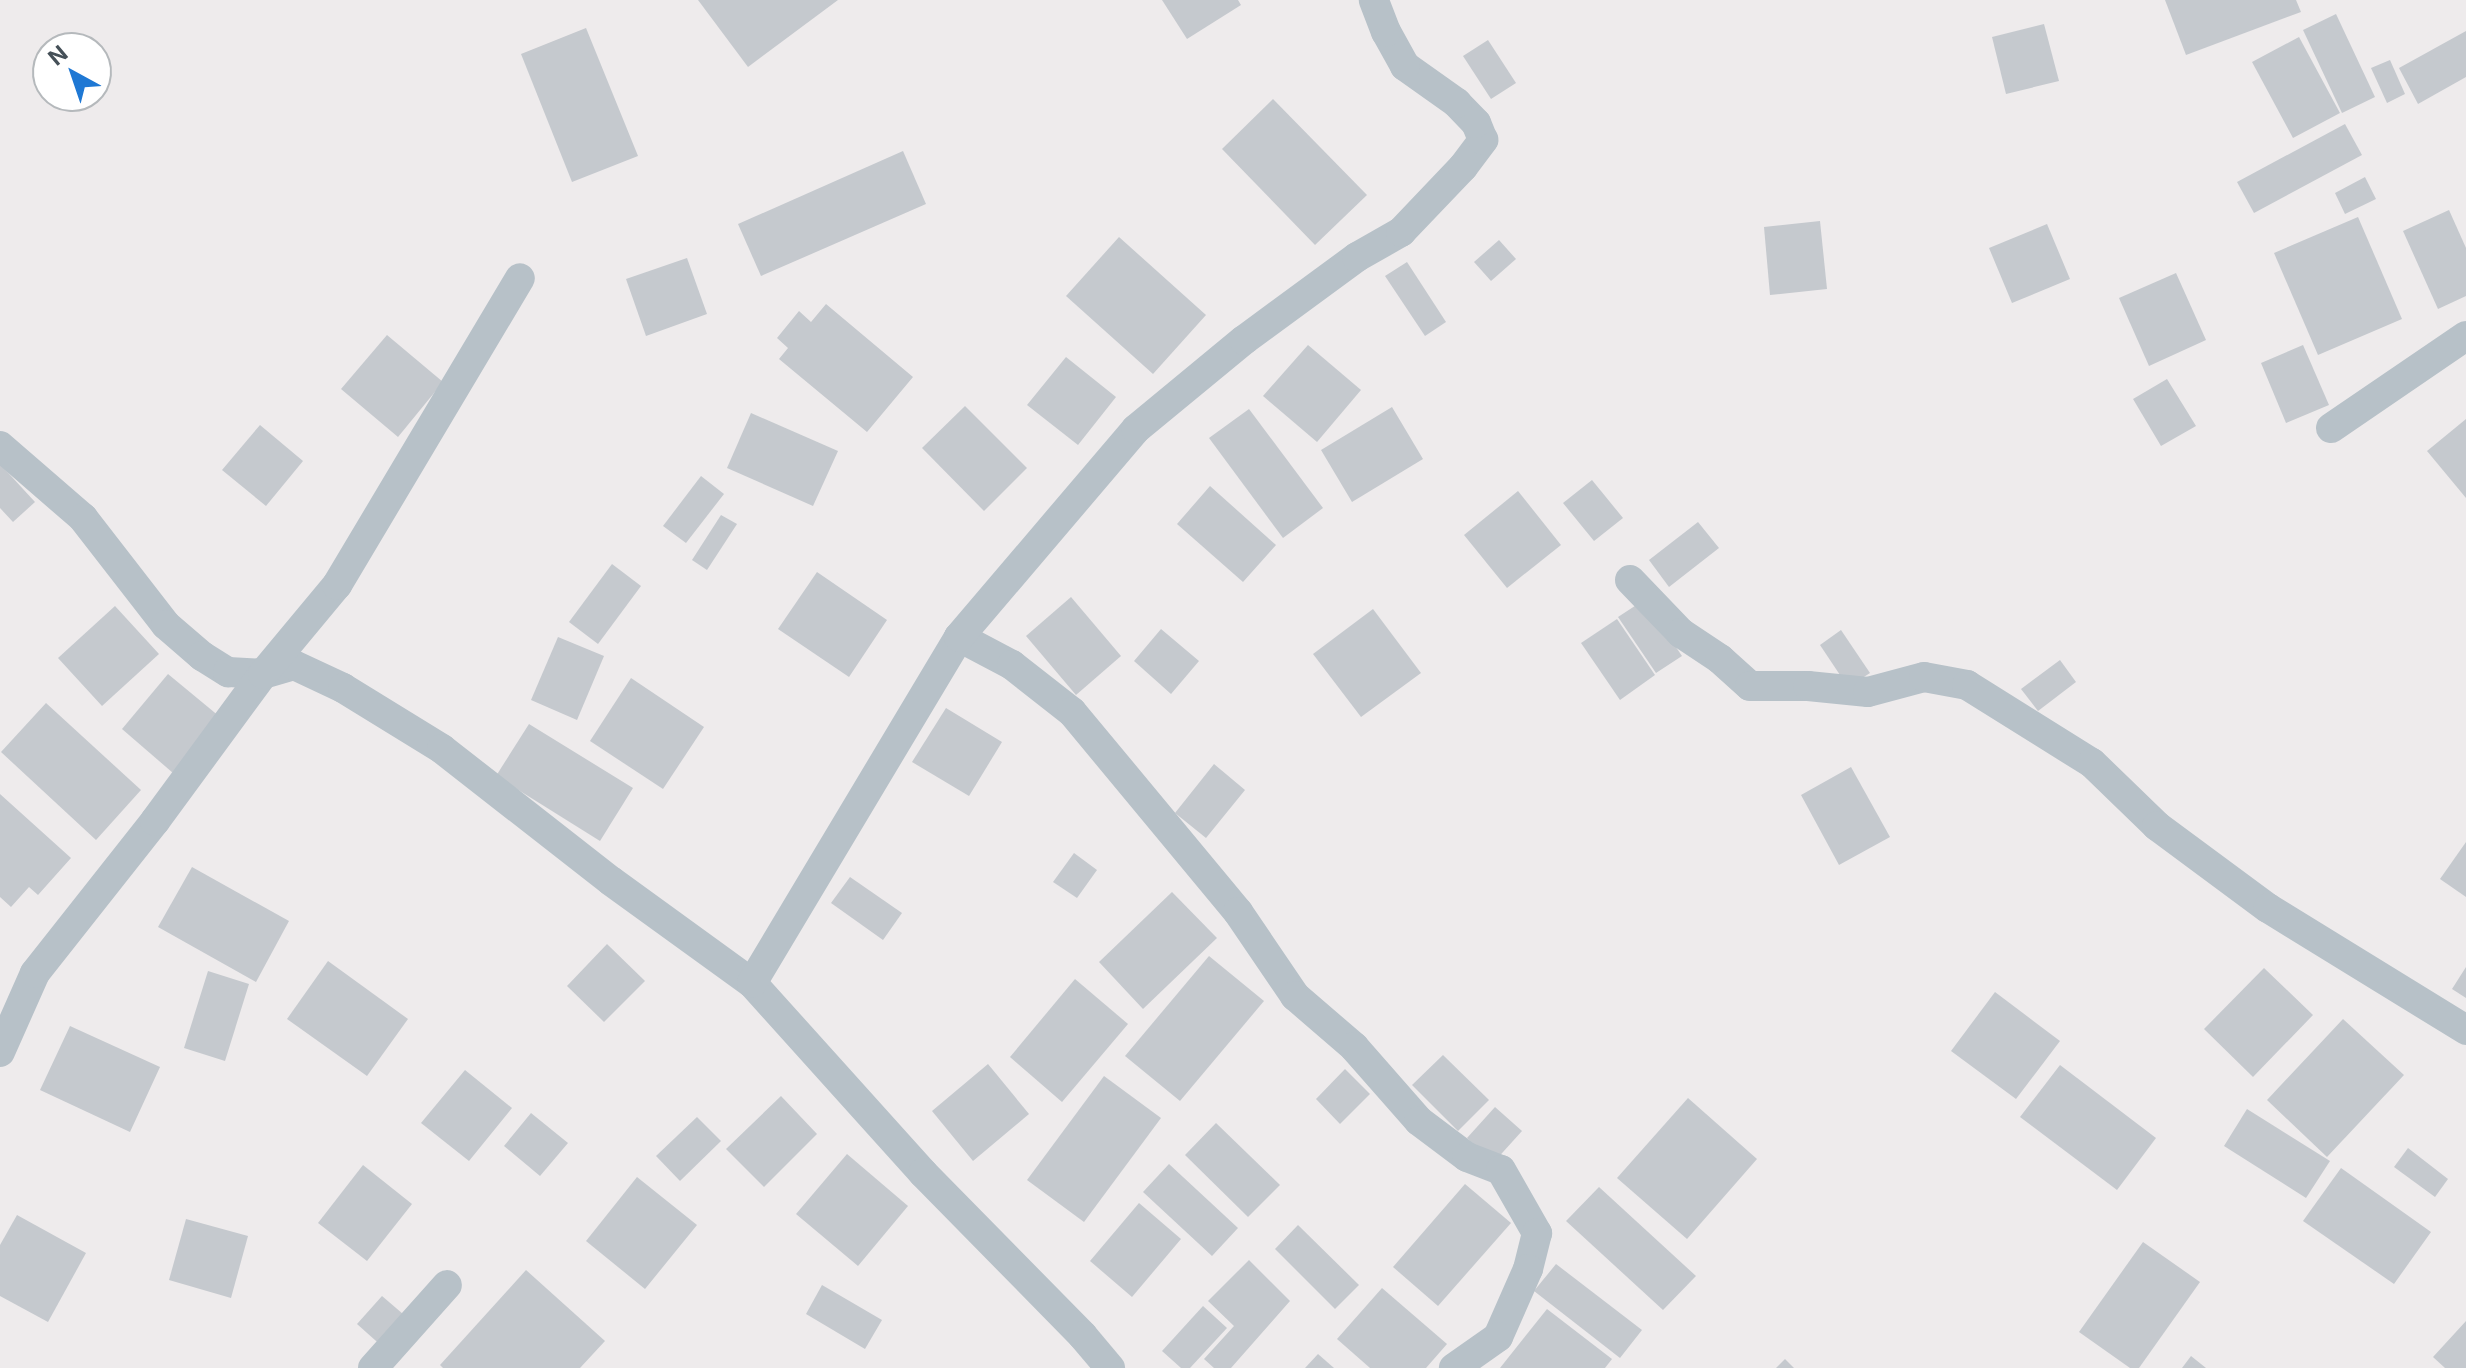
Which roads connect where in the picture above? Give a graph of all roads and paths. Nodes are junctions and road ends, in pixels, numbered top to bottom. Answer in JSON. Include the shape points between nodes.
{"nodes":[{"id":1,"x":1374,"y":0,"type":"edge"},
{"id":2,"x":520,"y":278,"type":"dead end"},
{"id":3,"x":2466,"y":336,"type":"edge"},
{"id":4,"x":2331,"y":428,"type":"dead end"},
{"id":5,"x":0,"y":446,"type":"edge"},
{"id":6,"x":1630,"y":580,"type":"dead end"},
{"id":7,"x":959,"y":637,"type":"junction"},
{"id":8,"x":263,"y":674,"type":"junction"},
{"id":9,"x":752,"y":983,"type":"junction"},
{"id":10,"x":2466,"y":1030,"type":"edge"},
{"id":11,"x":0,"y":1052,"type":"edge"},
{"id":12,"x":447,"y":1285,"type":"dead end"},
{"id":13,"x":373,"y":1368,"type":"edge"},
{"id":14,"x":1110,"y":1368,"type":"edge"},
{"id":15,"x":1454,"y":1368,"type":"edge"}],
"edges":[{"from":1,"to":7,"type":"street","via":[[1405,66],[1457,103],[1476,123],[1483,140],[1401,232],[1357,257],[1244,340],[1136,429]]},
{"from":2,"to":8,"type":"street","via":[[337,585]]},
{"from":3,"to":4,"type":"street"},
{"from":5,"to":8,"type":"street","via":[[83,518],[166,625],[228,672]]},
{"from":6,"to":10,"type":"street","via":[[1681,633],[1750,686],[1868,692],[1924,677],[1967,685],[2092,763],[2157,826],[2268,908]]},
{"from":7,"to":9,"type":"street"},
{"from":7,"to":15,"type":"street","via":[[1012,665],[1072,712],[1238,912],[1295,996],[1354,1047],[1419,1121],[1467,1157],[1501,1170],[1537,1233],[1528,1269],[1498,1337]]},
{"from":8,"to":9,"type":"street","via":[[294,665],[343,688],[442,749]]},
{"from":8,"to":11,"type":"street","via":[[147,833],[35,973]]},
{"from":9,"to":14,"type":"street","via":[[923,1173]]},
{"from":12,"to":13,"type":"street"}]}
